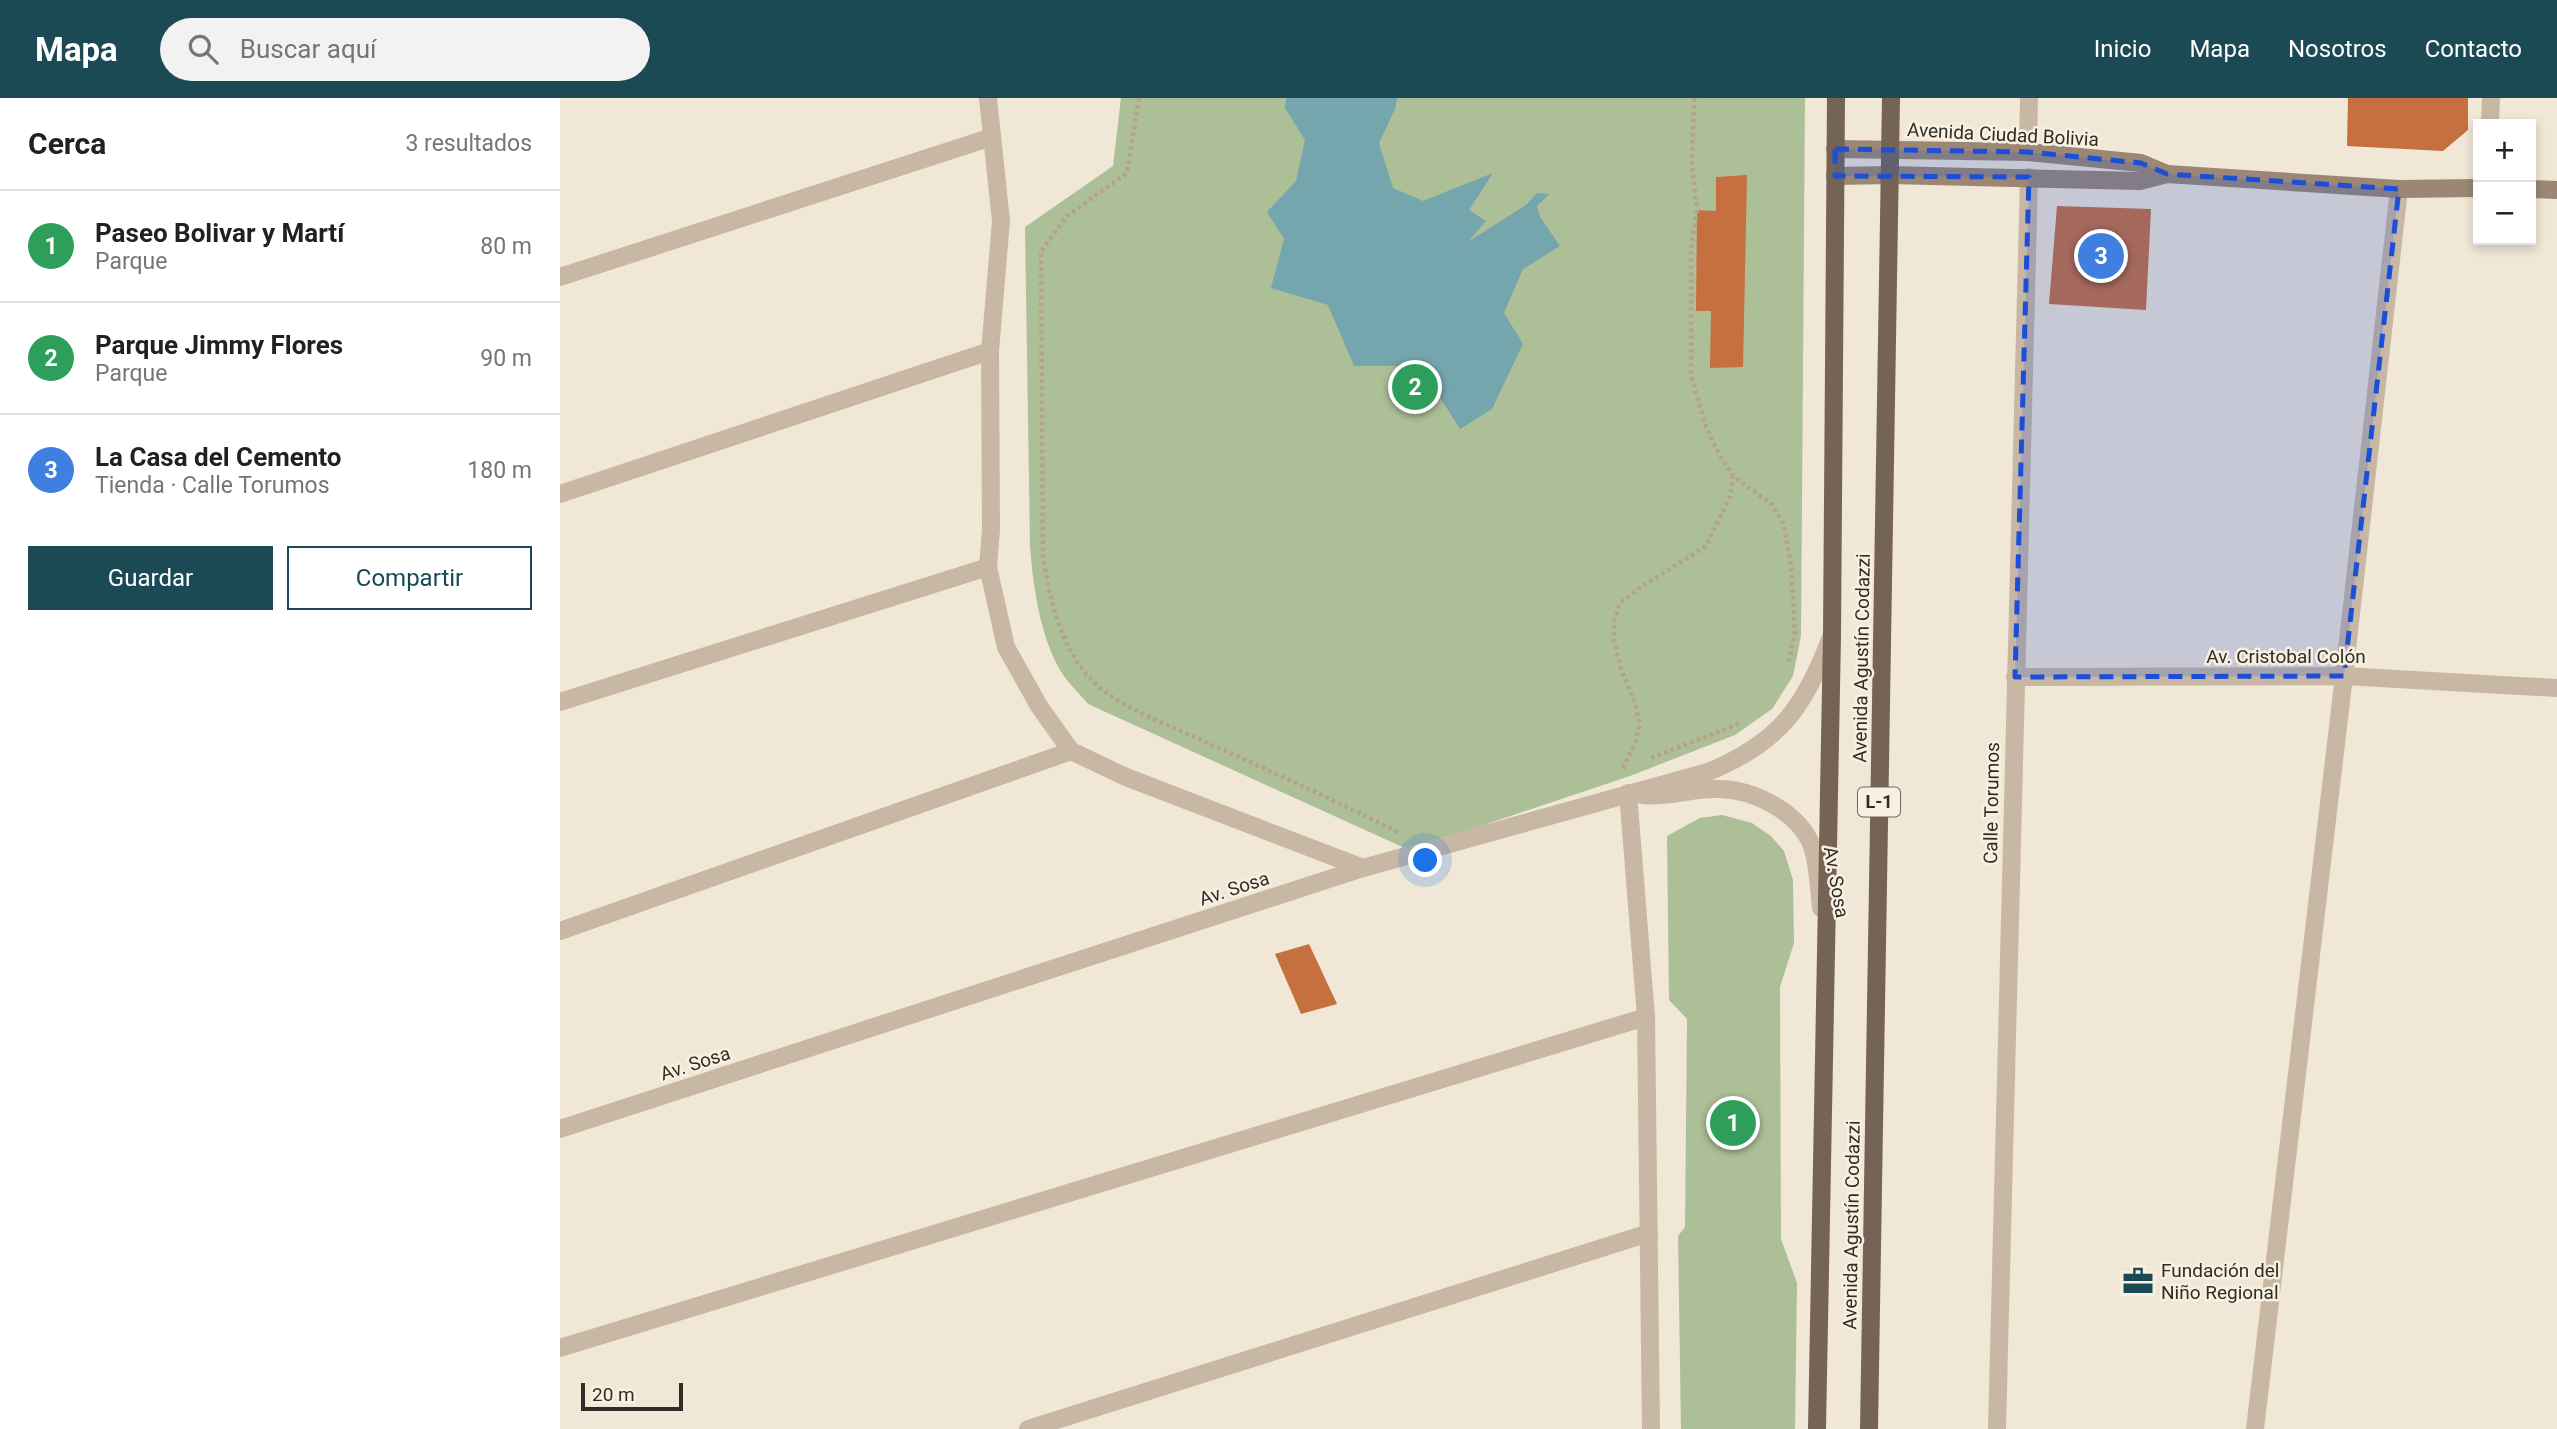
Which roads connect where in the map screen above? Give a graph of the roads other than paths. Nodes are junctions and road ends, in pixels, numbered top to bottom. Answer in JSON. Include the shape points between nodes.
{"nodes":[{"id":1,"x":988,"y":98,"type":"edge"},
{"id":2,"x":1836,"y":98,"type":"edge"},
{"id":3,"x":1891,"y":98,"type":"edge"},
{"id":4,"x":2029,"y":98,"type":"edge"},
{"id":5,"x":2491,"y":98,"type":"edge"},
{"id":6,"x":2490,"y":119,"type":"edge"},
{"id":7,"x":992,"y":137,"type":"junction"},
{"id":8,"x":1835,"y":149,"type":"junction"},
{"id":9,"x":1891,"y":150,"type":"junction"},
{"id":10,"x":2028,"y":152,"type":"junction"},
{"id":11,"x":2167,"y":174,"type":"junction"},
{"id":12,"x":1890,"y":175,"type":"junction"},
{"id":13,"x":1835,"y":176,"type":"junction"},
{"id":14,"x":2029,"y":177,"type":"junction"},
{"id":15,"x":2473,"y":188,"type":"edge"},
{"id":16,"x":2399,"y":189,"type":"junction"},
{"id":17,"x":2536,"y":189,"type":"edge"},
{"id":18,"x":2557,"y":190,"type":"edge"},
{"id":19,"x":560,"y":277,"type":"edge"},
{"id":20,"x":990,"y":351,"type":"junction"},
{"id":21,"x":560,"y":494,"type":"edge"},
{"id":22,"x":988,"y":567,"type":"junction"},
{"id":23,"x":1832,"y":635,"type":"junction"},
{"id":24,"x":2344,"y":676,"type":"junction"},
{"id":25,"x":2015,"y":677,"type":"junction"},
{"id":26,"x":2557,"y":688,"type":"edge"},
{"id":27,"x":560,"y":702,"type":"edge"},
{"id":28,"x":1072,"y":751,"type":"junction"},
{"id":29,"x":1628,"y":793,"type":"junction"},
{"id":30,"x":1363,"y":868,"type":"junction"},
{"id":31,"x":560,"y":931,"type":"edge"},
{"id":32,"x":1826,"y":949,"type":"junction"},
{"id":33,"x":1646,"y":1017,"type":"junction"},
{"id":34,"x":560,"y":1129,"type":"edge"},
{"id":35,"x":1649,"y":1233,"type":"junction"},
{"id":36,"x":560,"y":1348,"type":"edge"},
{"id":37,"x":1028,"y":1429,"type":"edge"},
{"id":38,"x":1651,"y":1429,"type":"edge"},
{"id":39,"x":1818,"y":1429,"type":"edge"},
{"id":40,"x":1869,"y":1429,"type":"edge"},
{"id":41,"x":1997,"y":1429,"type":"edge"},
{"id":42,"x":2255,"y":1429,"type":"edge"}],
"edges":[{"from":1,"to":7,"type":"street"},
{"from":2,"to":8,"type":"main road","name":"Avenida Agustín Codazzi","number":"L-1"},
{"from":3,"to":9,"type":"main road","name":"Avenida Agustín Codazzi","number":"L-1"},
{"from":4,"to":10,"type":"street"},
{"from":5,"to":6,"type":"street"},
{"from":7,"to":19,"type":"street"},
{"from":7,"to":20,"type":"street","via":[[1001,221]]},
{"from":8,"to":9,"type":"street","name":"Avenida Ciudad Bolivia"},
{"from":8,"to":13,"type":"main road","name":"Avenida Agustín Codazzi","number":"L-1"},
{"from":9,"to":10,"type":"street","name":"Avenida Ciudad Bolivia"},
{"from":9,"to":12,"type":"main road","name":"Avenida Agustín Codazzi","number":"L-1"},
{"from":10,"to":11,"type":"street","name":"Avenida Ciudad Bolivia","via":[[2141,163]]},
{"from":11,"to":14,"type":"street","name":"Avenida Ciudad Bolivia","via":[[2140,181]]},
{"from":11,"to":16,"type":"street","name":"Avenida Ciudad Bolivia"},
{"from":12,"to":13,"type":"street","name":"Avenida Ciudad Bolivia"},
{"from":12,"to":14,"type":"street","name":"Avenida Ciudad Bolivia"},
{"from":12,"to":40,"type":"main road","name":"Avenida Agustín Codazzi","number":"L-1"},
{"from":13,"to":23,"type":"main road","name":"Avenida Agustín Codazzi","number":"L-1"},
{"from":14,"to":25,"type":"street","name":"Calle Torumos"},
{"from":15,"to":16,"type":"street","name":"Avenida Ciudad Bolivia"},
{"from":16,"to":24,"type":"street"},
{"from":17,"to":18,"type":"street"},
{"from":20,"to":21,"type":"street"},
{"from":20,"to":22,"type":"street"},
{"from":22,"to":27,"type":"street"},
{"from":22,"to":28,"type":"street","via":[[1006,647],[1039,706]]},
{"from":23,"to":29,"type":"street","via":[[1800,705],[1775,733],[1735,761]]},
{"from":23,"to":32,"type":"main road","name":"Avenida Agustín Codazzi","number":"L-1"},
{"from":24,"to":25,"type":"street","name":"Av. Cristobal Colón"},
{"from":24,"to":26,"type":"street","name":"Av. Cristobal Colón"},
{"from":24,"to":42,"type":"street"},
{"from":25,"to":41,"type":"street","name":"Calle Torumos"},
{"from":28,"to":30,"type":"street","via":[[1126,777]]},
{"from":28,"to":31,"type":"street"},
{"from":29,"to":30,"type":"street","name":"Av. Sosa"},
{"from":29,"to":32,"type":"street","name":"Av. Sosa","via":[[1660,797],[1718,788],[1781,808],[1800,825],[1812,848]]},
{"from":29,"to":33,"type":"street"},
{"from":30,"to":34,"type":"street","name":"Av. Sosa"},
{"from":32,"to":39,"type":"main road","name":"Avenida Agustín Codazzi","number":"L-1"},
{"from":33,"to":35,"type":"street"},
{"from":33,"to":36,"type":"street"},
{"from":35,"to":37,"type":"street"},
{"from":35,"to":38,"type":"street"}]}
